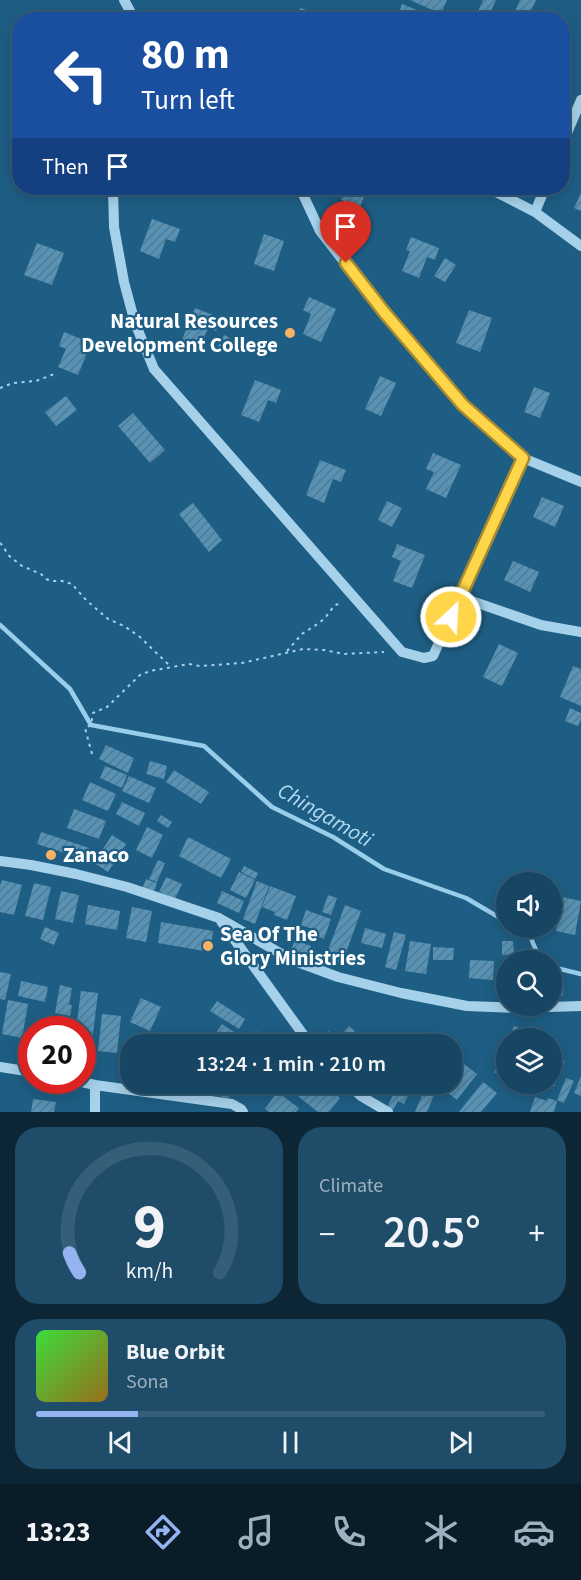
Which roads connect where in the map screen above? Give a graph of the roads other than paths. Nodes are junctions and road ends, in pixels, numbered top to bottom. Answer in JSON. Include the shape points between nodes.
{"nodes":[{"id":1,"x":581,"y":100,"type":"edge"},
{"id":2,"x":570,"y":126,"type":"edge"},
{"id":3,"x":113,"y":195,"type":"edge"},
{"id":4,"x":303,"y":195,"type":"edge"},
{"id":5,"x":502,"y":195,"type":"edge"},
{"id":6,"x":542,"y":195,"type":"edge"},
{"id":7,"x":535,"y":212,"type":"junction"},
{"id":8,"x":581,"y":246,"type":"edge"},
{"id":9,"x":523,"y":458,"type":"junction"},
{"id":10,"x":581,"y":482,"type":"edge"},
{"id":11,"x":460,"y":597,"type":"junction"},
{"id":12,"x":581,"y":632,"type":"edge"},
{"id":13,"x":0,"y":861,"type":"edge"},
{"id":14,"x":219,"y":918,"type":"junction"},
{"id":15,"x":581,"y":1006,"type":"edge"},
{"id":16,"x":303,"y":1034,"type":"edge"},
{"id":17,"x":0,"y":1067,"type":"edge"},
{"id":18,"x":18,"y":1070,"type":"edge"},
{"id":19,"x":96,"y":1085,"type":"edge"},
{"id":20,"x":95,"y":1094,"type":"edge"},
{"id":21,"x":359,"y":1094,"type":"edge"},
{"id":22,"x":95,"y":1112,"type":"edge"},
{"id":23,"x":243,"y":1112,"type":"edge"},
{"id":24,"x":388,"y":1112,"type":"edge"}],
"edges":[{"from":1,"to":2,"type":"street"},
{"from":3,"to":11,"type":"street","via":[[114,227],[124,282],[154,369],[402,652],[424,658],[433,656]]},
{"from":4,"to":9,"type":"street","via":[[320,231],[384,312],[463,405]]},
{"from":5,"to":7,"type":"street"},
{"from":6,"to":7,"type":"street"},
{"from":7,"to":8,"type":"street"},
{"from":9,"to":10,"type":"street"},
{"from":9,"to":11,"type":"street"},
{"from":11,"to":12,"type":"street","via":[[541,625]]},
{"from":13,"to":14,"type":"street","via":[[127,887]]},
{"from":14,"to":15,"type":"street","via":[[292,960],[401,993],[467,1006]]},
{"from":14,"to":16,"type":"street"},
{"from":17,"to":18,"type":"street"},
{"from":19,"to":23,"type":"street","via":[[232,1104]]},
{"from":20,"to":22,"type":"street"},
{"from":21,"to":24,"type":"street"}]}
